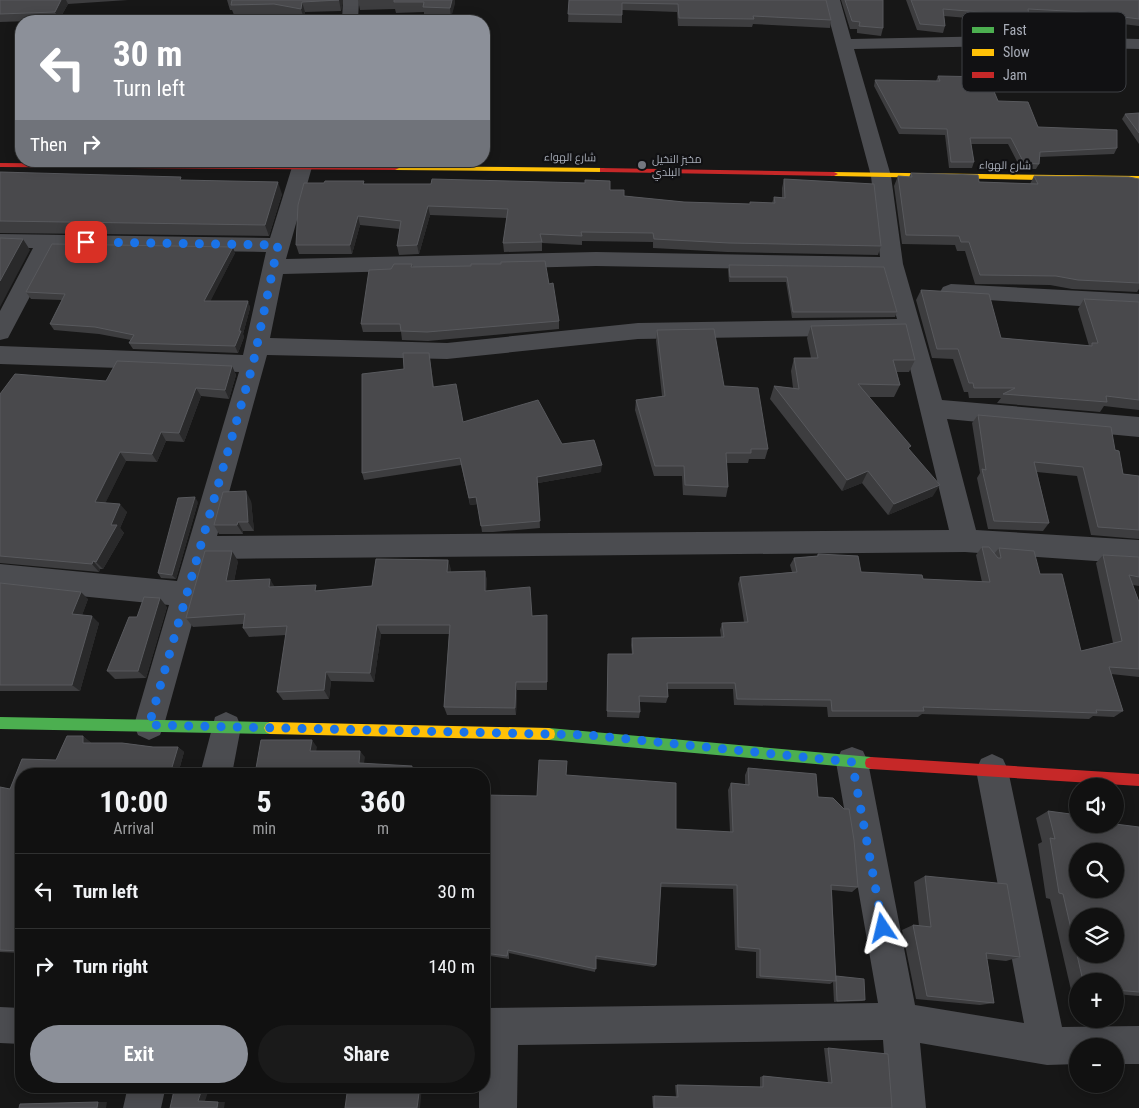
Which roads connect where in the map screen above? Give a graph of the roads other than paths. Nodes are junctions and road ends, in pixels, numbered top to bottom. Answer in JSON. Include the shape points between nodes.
{"nodes":[{"id":1,"x":351,"y":0,"type":"edge"},
{"id":2,"x":832,"y":0,"type":"edge"},
{"id":3,"x":350,"y":15,"type":"edge"},
{"id":4,"x":962,"y":42,"type":"edge"},
{"id":5,"x":843,"y":44,"type":"junction"},
{"id":6,"x":1126,"y":44,"type":"edge"},
{"id":7,"x":1139,"y":44,"type":"edge"},
{"id":8,"x":0,"y":165,"type":"edge"},
{"id":9,"x":15,"y":165,"type":"edge"},
{"id":10,"x":145,"y":167,"type":"edge"},
{"id":11,"x":302,"y":167,"type":"joint"},
{"id":12,"x":490,"y":167,"type":"edge"},
{"id":13,"x":881,"y":176,"type":"junction"},
{"id":14,"x":1139,"y":179,"type":"edge"},
{"id":15,"x":0,"y":241,"type":"edge"},
{"id":16,"x":48,"y":242,"type":"junction"},
{"id":17,"x":276,"y":256,"type":"junction"},
{"id":18,"x":892,"y":264,"type":"junction"},
{"id":19,"x":917,"y":291,"type":"junction"},
{"id":20,"x":1139,"y":302,"type":"edge"},
{"id":21,"x":911,"y":327,"type":"junction"},
{"id":22,"x":0,"y":332,"type":"edge"},
{"id":23,"x":0,"y":355,"type":"edge"},
{"id":24,"x":255,"y":355,"type":"junction"},
{"id":25,"x":932,"y":408,"type":"junction"},
{"id":26,"x":1139,"y":427,"type":"edge"},
{"id":27,"x":965,"y":541,"type":"junction"},
{"id":28,"x":201,"y":548,"type":"junction"},
{"id":29,"x":1139,"y":552,"type":"edge"},
{"id":30,"x":0,"y":576,"type":"edge"},
{"id":31,"x":188,"y":594,"type":"junction"},
{"id":32,"x":0,"y":723,"type":"edge"},
{"id":33,"x":149,"y":725,"type":"junction"},
{"id":34,"x":226,"y":726,"type":"junction"},
{"id":35,"x":852,"y":762,"type":"junction"},
{"id":36,"x":217,"y":768,"type":"edge"},
{"id":37,"x":992,"y":770,"type":"junction"},
{"id":38,"x":1139,"y":780,"type":"edge"},
{"id":39,"x":900,"y":1020,"type":"junction"},
{"id":40,"x":0,"y":1025,"type":"edge"},
{"id":41,"x":15,"y":1026,"type":"edge"},
{"id":42,"x":492,"y":1028,"type":"edge"},
{"id":43,"x":1047,"y":1046,"type":"junction"},
{"id":44,"x":1139,"y":1046,"type":"edge"},
{"id":45,"x":145,"y":1093,"type":"edge"},
{"id":46,"x":142,"y":1108,"type":"edge"},
{"id":47,"x":498,"y":1108,"type":"edge"},
{"id":48,"x":907,"y":1108,"type":"edge"}],
"edges":[{"from":1,"to":3,"type":"street"},
{"from":2,"to":5,"type":"street"},
{"from":4,"to":5,"type":"street"},
{"from":5,"to":13,"type":"street"},
{"from":6,"to":7,"type":"street"},
{"from":8,"to":9,"type":"street","name":"شارع الهواء"},
{"from":10,"to":11,"type":"street","name":"شارع الهواء"},
{"from":11,"to":17,"type":"street"},
{"from":12,"to":13,"type":"street","name":"شارع الهواء"},
{"from":13,"to":14,"type":"street","name":"شارع الهواء"},
{"from":13,"to":18,"type":"street"},
{"from":15,"to":16,"type":"street"},
{"from":16,"to":17,"type":"street"},
{"from":16,"to":22,"type":"street"},
{"from":17,"to":18,"type":"street"},
{"from":17,"to":24,"type":"street"},
{"from":18,"to":19,"type":"street"},
{"from":19,"to":20,"type":"street"},
{"from":19,"to":21,"type":"street"},
{"from":21,"to":24,"type":"street","via":[[638,331],[447,350]]},
{"from":21,"to":25,"type":"street"},
{"from":23,"to":24,"type":"street"},
{"from":24,"to":28,"type":"street"},
{"from":25,"to":26,"type":"street"},
{"from":25,"to":27,"type":"street"},
{"from":27,"to":28,"type":"street"},
{"from":27,"to":29,"type":"street"},
{"from":28,"to":31,"type":"street"},
{"from":30,"to":31,"type":"street"},
{"from":31,"to":33,"type":"street"},
{"from":32,"to":33,"type":"street"},
{"from":33,"to":34,"type":"street"},
{"from":34,"to":35,"type":"street","via":[[588,735]]},
{"from":34,"to":36,"type":"street"},
{"from":35,"to":37,"type":"street"},
{"from":35,"to":39,"type":"street"},
{"from":37,"to":38,"type":"street"},
{"from":37,"to":43,"type":"street"},
{"from":39,"to":42,"type":"street"},
{"from":39,"to":43,"type":"street"},
{"from":39,"to":48,"type":"street"},
{"from":40,"to":41,"type":"street"},
{"from":42,"to":47,"type":"street"},
{"from":43,"to":44,"type":"street"},
{"from":45,"to":46,"type":"street"}]}
